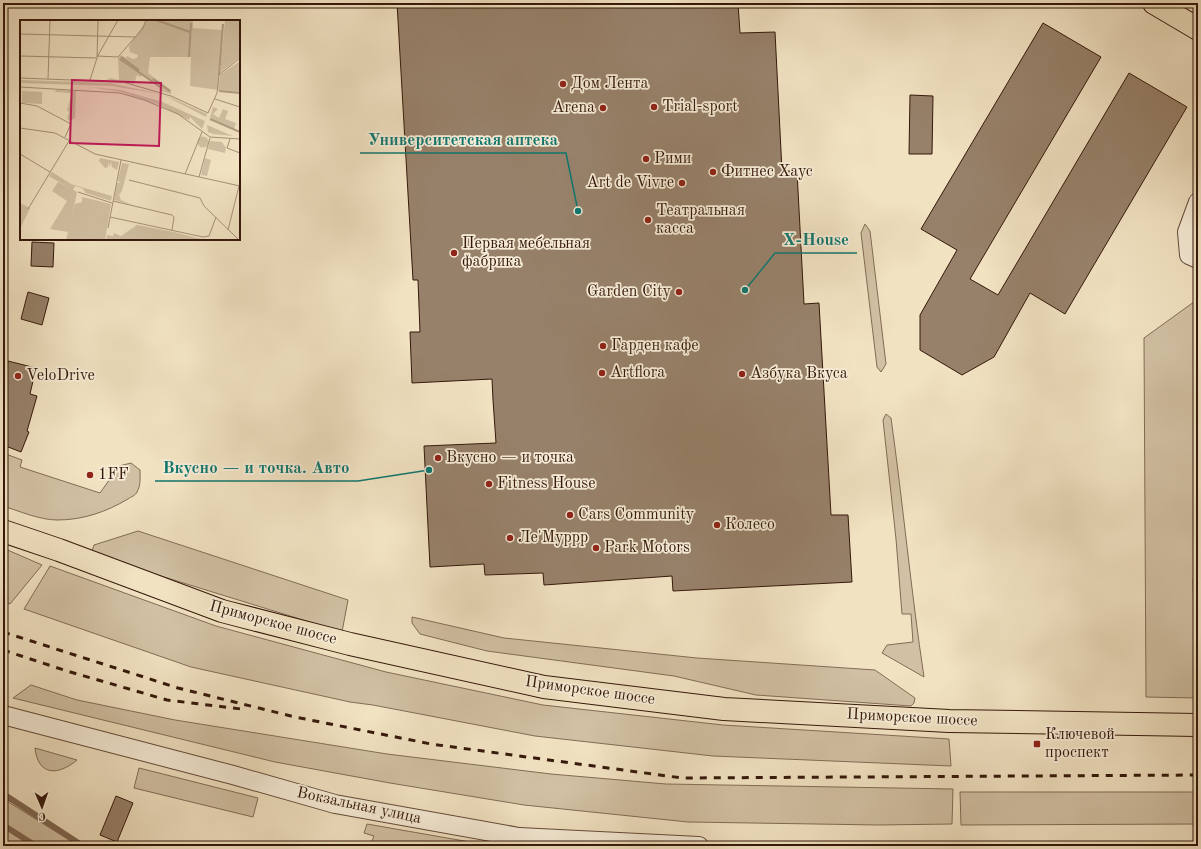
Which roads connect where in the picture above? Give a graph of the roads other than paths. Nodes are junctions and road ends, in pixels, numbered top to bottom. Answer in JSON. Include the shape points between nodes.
{"nodes":[{"id":1,"x":1154,"y":3,"type":"edge"},
{"id":2,"x":1198,"y":28,"type":"edge"},
{"id":3,"x":1198,"y":202,"type":"edge"},
{"id":4,"x":1198,"y":259,"type":"edge"},
{"id":5,"x":3,"y":531,"type":"edge"},
{"id":6,"x":3,"y":715,"type":"edge"},
{"id":7,"x":1198,"y":725,"type":"edge"},
{"id":8,"x":699,"y":846,"type":"edge"}],
"edges":[{"from":1,"to":2,"type":"main road"},
{"from":3,"to":4,"type":"street","via":[[1187,232],[1189,256]]},
{"from":5,"to":7,"type":"main road","name":"Приморское шоссе","via":[[222,611],[350,644],[544,687],[732,709],[949,721]]},
{"from":6,"to":8,"type":"street","name":"Вокзальная улица","via":[[335,804],[519,837]]}]}
